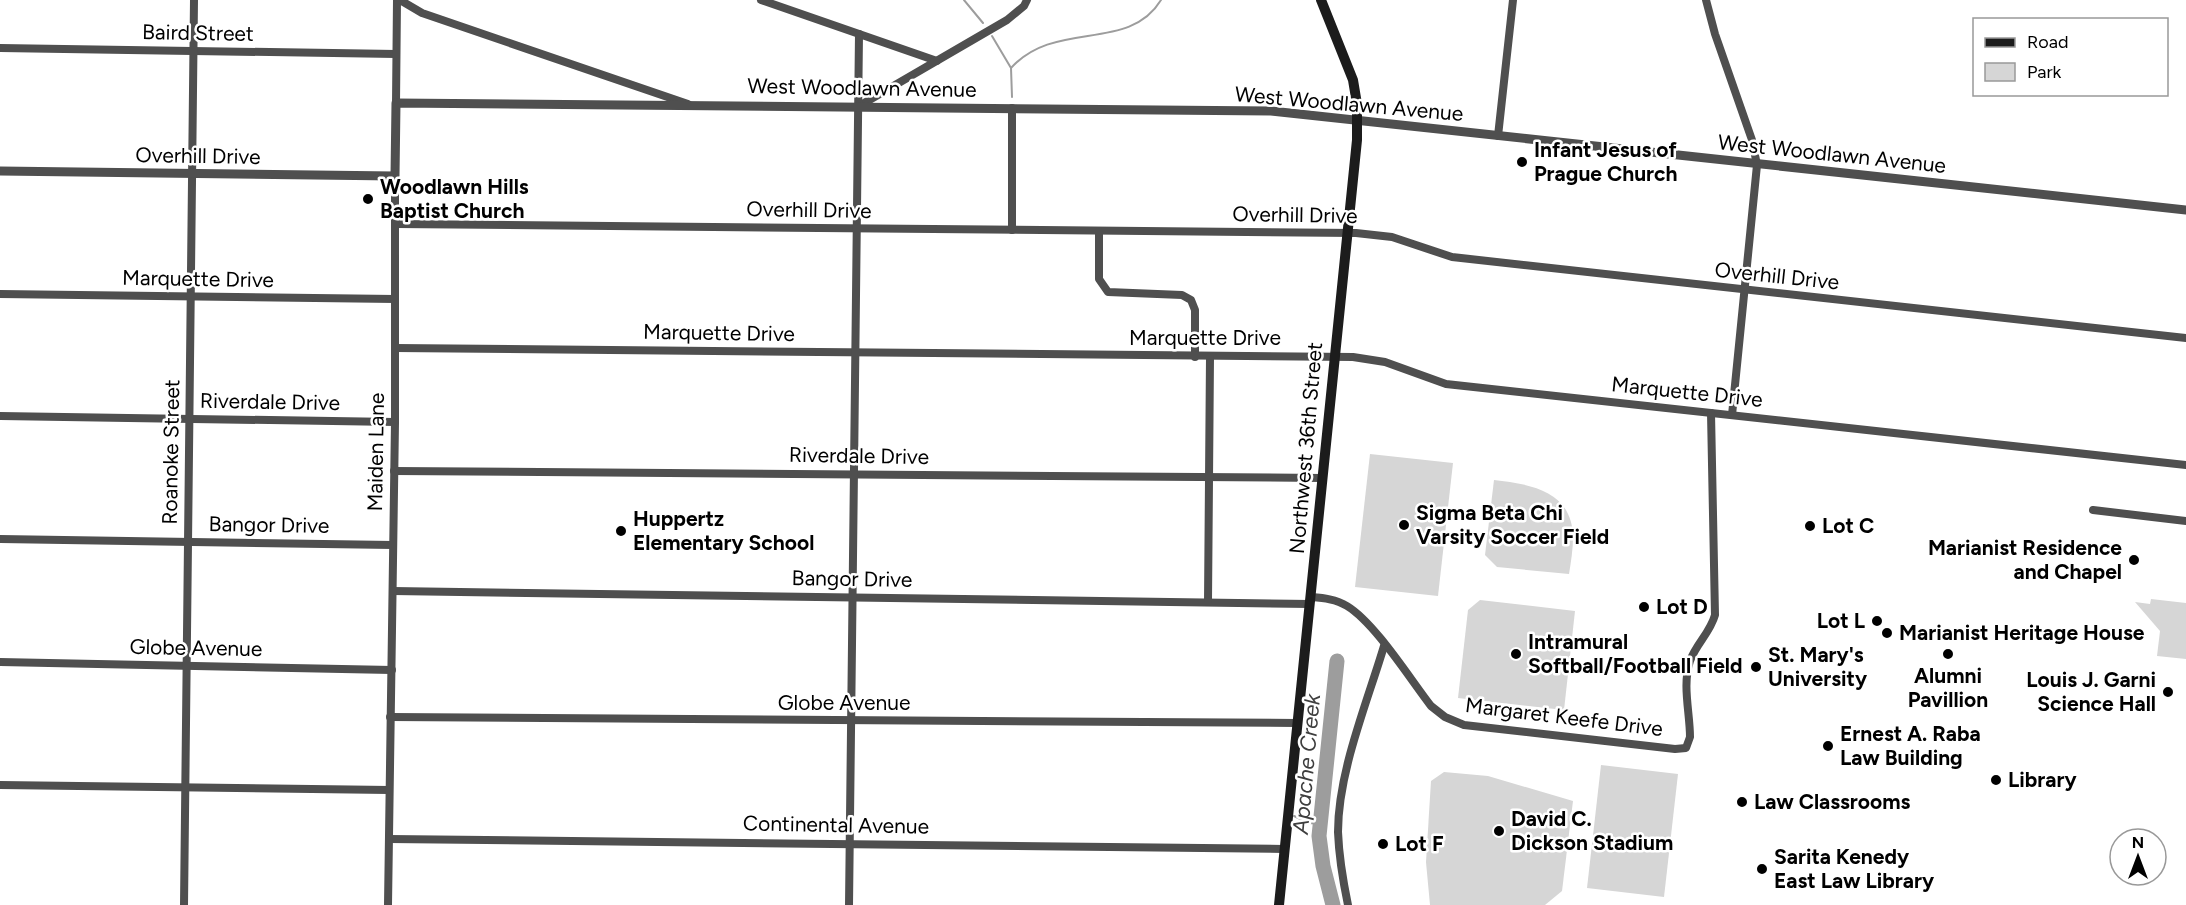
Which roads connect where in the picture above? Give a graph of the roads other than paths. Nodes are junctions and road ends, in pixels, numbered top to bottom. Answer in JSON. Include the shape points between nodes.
{"nodes":[{"id":1,"x":194,"y":0,"type":"edge"},
{"id":2,"x":398,"y":0,"type":"edge"},
{"id":3,"x":761,"y":0,"type":"edge"},
{"id":4,"x":1027,"y":0,"type":"edge"},
{"id":5,"x":1321,"y":0,"type":"edge"},
{"id":6,"x":1513,"y":0,"type":"edge"},
{"id":7,"x":1706,"y":0,"type":"edge"},
{"id":8,"x":859,"y":34,"type":"junction"},
{"id":9,"x":0,"y":48,"type":"edge"},
{"id":10,"x":193,"y":51,"type":"junction"},
{"id":11,"x":396,"y":54,"type":"junction"},
{"id":12,"x":937,"y":61,"type":"junction"},
{"id":13,"x":396,"y":103,"type":"junction"},
{"id":14,"x":690,"y":105,"type":"junction"},
{"id":15,"x":859,"y":106,"type":"junction"},
{"id":16,"x":1012,"y":108,"type":"junction"},
{"id":17,"x":1357,"y":120,"type":"junction"},
{"id":18,"x":1498,"y":135,"type":"junction"},
{"id":19,"x":1757,"y":165,"type":"junction"},
{"id":20,"x":0,"y":171,"type":"edge"},
{"id":21,"x":192,"y":174,"type":"junction"},
{"id":22,"x":395,"y":176,"type":"junction"},
{"id":23,"x":2186,"y":210,"type":"edge"},
{"id":24,"x":396,"y":224,"type":"junction"},
{"id":25,"x":856,"y":229,"type":"junction"},
{"id":26,"x":1012,"y":230,"type":"junction"},
{"id":27,"x":1099,"y":232,"type":"junction"},
{"id":28,"x":1347,"y":233,"type":"junction"},
{"id":29,"x":1746,"y":291,"type":"junction"},
{"id":30,"x":0,"y":294,"type":"edge"},
{"id":31,"x":191,"y":297,"type":"junction"},
{"id":32,"x":395,"y":299,"type":"junction"},
{"id":33,"x":2186,"y":338,"type":"edge"},
{"id":34,"x":395,"y":348,"type":"junction"},
{"id":35,"x":857,"y":352,"type":"junction"},
{"id":36,"x":1334,"y":356,"type":"junction"},
{"id":37,"x":1195,"y":357,"type":"junction"},
{"id":38,"x":1210,"y":357,"type":"junction"},
{"id":39,"x":1711,"y":413,"type":"junction"},
{"id":40,"x":1732,"y":415,"type":"junction"},
{"id":41,"x":0,"y":416,"type":"edge"},
{"id":42,"x":189,"y":420,"type":"junction"},
{"id":43,"x":395,"y":422,"type":"junction"},
{"id":44,"x":2186,"y":465,"type":"edge"},
{"id":45,"x":394,"y":471,"type":"junction"},
{"id":46,"x":854,"y":474,"type":"junction"},
{"id":47,"x":1323,"y":478,"type":"junction"},
{"id":48,"x":1210,"y":479,"type":"junction"},
{"id":49,"x":2092,"y":510,"type":"dead end"},
{"id":50,"x":2186,"y":521,"type":"edge"},
{"id":51,"x":0,"y":539,"type":"edge"},
{"id":52,"x":188,"y":541,"type":"junction"},
{"id":53,"x":393,"y":544,"type":"junction"},
{"id":54,"x":393,"y":591,"type":"junction"},
{"id":55,"x":852,"y":597,"type":"junction"},
{"id":56,"x":1310,"y":601,"type":"junction"},
{"id":57,"x":1208,"y":602,"type":"junction"},
{"id":58,"x":1384,"y":646,"type":"junction"},
{"id":59,"x":0,"y":662,"type":"edge"},
{"id":60,"x":186,"y":665,"type":"junction"},
{"id":61,"x":392,"y":670,"type":"junction"},
{"id":62,"x":390,"y":717,"type":"junction"},
{"id":63,"x":851,"y":722,"type":"junction"},
{"id":64,"x":1297,"y":723,"type":"junction"},
{"id":65,"x":0,"y":785,"type":"edge"},
{"id":66,"x":185,"y":788,"type":"junction"},
{"id":67,"x":389,"y":790,"type":"junction"},
{"id":68,"x":389,"y":839,"type":"junction"},
{"id":69,"x":849,"y":843,"type":"junction"},
{"id":70,"x":1284,"y":849,"type":"junction"},
{"id":71,"x":184,"y":905,"type":"edge"},
{"id":72,"x":388,"y":905,"type":"edge"},
{"id":73,"x":849,"y":905,"type":"edge"},
{"id":74,"x":1279,"y":905,"type":"edge"},
{"id":75,"x":1348,"y":905,"type":"edge"}],
"edges":[{"from":1,"to":10,"type":"street","name":"Roanoke Street"},
{"from":2,"to":11,"type":"street","name":"Maiden Lane"},
{"from":2,"to":14,"type":"street","via":[[422,13]]},
{"from":3,"to":8,"type":"street"},
{"from":4,"to":12,"type":"street","via":[[1007,20]]},
{"from":5,"to":17,"type":"main road","name":"Northwest 36th Street","via":[[1351,70]]},
{"from":6,"to":18,"type":"street"},
{"from":7,"to":19,"type":"street"},
{"from":8,"to":12,"type":"street"},
{"from":8,"to":15,"type":"street"},
{"from":9,"to":10,"type":"street","name":"Baird Street"},
{"from":10,"to":11,"type":"street","name":"Baird Street"},
{"from":10,"to":21,"type":"street","name":"Roanoke Street"},
{"from":11,"to":13,"type":"street","name":"Maiden Lane"},
{"from":12,"to":15,"type":"street"},
{"from":13,"to":14,"type":"street","name":"West Woodlawn Avenue"},
{"from":13,"to":22,"type":"street","name":"Maiden Lane"},
{"from":14,"to":15,"type":"street","name":"West Woodlawn Avenue"},
{"from":15,"to":16,"type":"street","name":"West Woodlawn Avenue"},
{"from":15,"to":25,"type":"street"},
{"from":16,"to":17,"type":"street","name":"West Woodlawn Avenue","via":[[1271,111]]},
{"from":16,"to":26,"type":"street"},
{"from":17,"to":18,"type":"street","name":"West Woodlawn Avenue"},
{"from":17,"to":28,"type":"main road","name":"Northwest 36th Street"},
{"from":18,"to":19,"type":"street","name":"West Woodlawn Avenue"},
{"from":19,"to":23,"type":"street","name":"West Woodlawn Avenue"},
{"from":19,"to":29,"type":"street"},
{"from":20,"to":21,"type":"street","name":"Overhill Drive"},
{"from":21,"to":22,"type":"street","name":"Overhill Drive"},
{"from":21,"to":31,"type":"street","name":"Roanoke Street"},
{"from":22,"to":24,"type":"street","name":"Maiden Lane"},
{"from":24,"to":25,"type":"street","name":"Overhill Drive"},
{"from":24,"to":32,"type":"street","name":"Maiden Lane"},
{"from":25,"to":26,"type":"street","name":"Overhill Drive"},
{"from":25,"to":35,"type":"street"},
{"from":26,"to":27,"type":"street","name":"Overhill Drive"},
{"from":27,"to":28,"type":"street","name":"Overhill Drive"},
{"from":27,"to":37,"type":"street","via":[[1099,279],[1108,292],[1182,295],[1191,300],[1195,310]]},
{"from":28,"to":29,"type":"street","name":"Overhill Drive","via":[[1392,237],[1452,257]]},
{"from":28,"to":36,"type":"main road","name":"Northwest 36th Street"},
{"from":29,"to":33,"type":"street","name":"Overhill Drive"},
{"from":29,"to":40,"type":"street"},
{"from":30,"to":31,"type":"street","name":"Marquette Drive"},
{"from":31,"to":32,"type":"street","name":"Marquette Drive"},
{"from":31,"to":42,"type":"street","name":"Roanoke Street"},
{"from":32,"to":34,"type":"street","name":"Maiden Lane"},
{"from":34,"to":35,"type":"street","name":"Marquette Drive"},
{"from":34,"to":43,"type":"street","name":"Maiden Lane"},
{"from":35,"to":37,"type":"street","name":"Marquette Drive"},
{"from":35,"to":46,"type":"street"},
{"from":36,"to":38,"type":"street","name":"Marquette Drive"},
{"from":36,"to":39,"type":"street","name":"Marquette Drive","via":[[1385,362],[1446,384]]},
{"from":36,"to":47,"type":"main road","name":"Northwest 36th Street"},
{"from":37,"to":38,"type":"street","name":"Marquette Drive"},
{"from":38,"to":48,"type":"street"},
{"from":39,"to":40,"type":"street","name":"Marquette Drive"},
{"from":39,"to":58,"type":"street","name":"Margaret Keefe Drive","via":[[1715,615],[1688,670],[1690,737],[1686,748],[1464,725],[1431,706]]},
{"from":40,"to":44,"type":"street","name":"Marquette Drive"},
{"from":41,"to":42,"type":"street","name":"Riverdale Drive"},
{"from":42,"to":43,"type":"street","name":"Riverdale Drive"},
{"from":42,"to":52,"type":"street","name":"Roanoke Street"},
{"from":43,"to":45,"type":"street","name":"Maiden Lane"},
{"from":45,"to":46,"type":"street","name":"Riverdale Drive"},
{"from":45,"to":53,"type":"street","name":"Maiden Lane"},
{"from":46,"to":48,"type":"street","name":"Riverdale Drive"},
{"from":46,"to":55,"type":"street"},
{"from":47,"to":48,"type":"street","name":"Riverdale Drive"},
{"from":47,"to":56,"type":"main road","name":"Northwest 36th Street"},
{"from":48,"to":57,"type":"street"},
{"from":49,"to":50,"type":"street"},
{"from":51,"to":52,"type":"street","name":"Bangor Drive"},
{"from":52,"to":53,"type":"street","name":"Bangor Drive"},
{"from":52,"to":60,"type":"street","name":"Roanoke Street"},
{"from":53,"to":54,"type":"street","name":"Maiden Lane"},
{"from":54,"to":55,"type":"street","name":"Bangor Drive"},
{"from":54,"to":61,"type":"street","name":"Maiden Lane"},
{"from":55,"to":57,"type":"street","name":"Bangor Drive"},
{"from":55,"to":63,"type":"street"},
{"from":56,"to":57,"type":"street","name":"Bangor Drive"},
{"from":56,"to":58,"type":"street","name":"Margaret Keefe Drive","via":[[1330,599],[1347,606]]},
{"from":56,"to":64,"type":"main road","name":"Northwest 36th Street"},
{"from":58,"to":75,"type":"street","via":[[1344,781],[1338,831]]},
{"from":59,"to":60,"type":"street","name":"Globe Avenue"},
{"from":60,"to":61,"type":"street","name":"Globe Avenue"},
{"from":60,"to":66,"type":"street","name":"Roanoke Street"},
{"from":61,"to":62,"type":"street","name":"Maiden Lane"},
{"from":62,"to":63,"type":"street","name":"Globe Avenue"},
{"from":62,"to":67,"type":"street","name":"Maiden Lane"},
{"from":63,"to":64,"type":"street","name":"Globe Avenue"},
{"from":63,"to":69,"type":"street"},
{"from":64,"to":70,"type":"main road","name":"Northwest 36th Street"},
{"from":65,"to":66,"type":"street"},
{"from":66,"to":67,"type":"street"},
{"from":66,"to":71,"type":"street","name":"Roanoke Street"},
{"from":67,"to":68,"type":"street","name":"Maiden Lane"},
{"from":68,"to":69,"type":"street","name":"Continental Avenue"},
{"from":68,"to":72,"type":"street","name":"Maiden Lane"},
{"from":69,"to":70,"type":"street","name":"Continental Avenue"},
{"from":69,"to":73,"type":"street"},
{"from":70,"to":74,"type":"main road","name":"Northwest 36th Street"}]}
